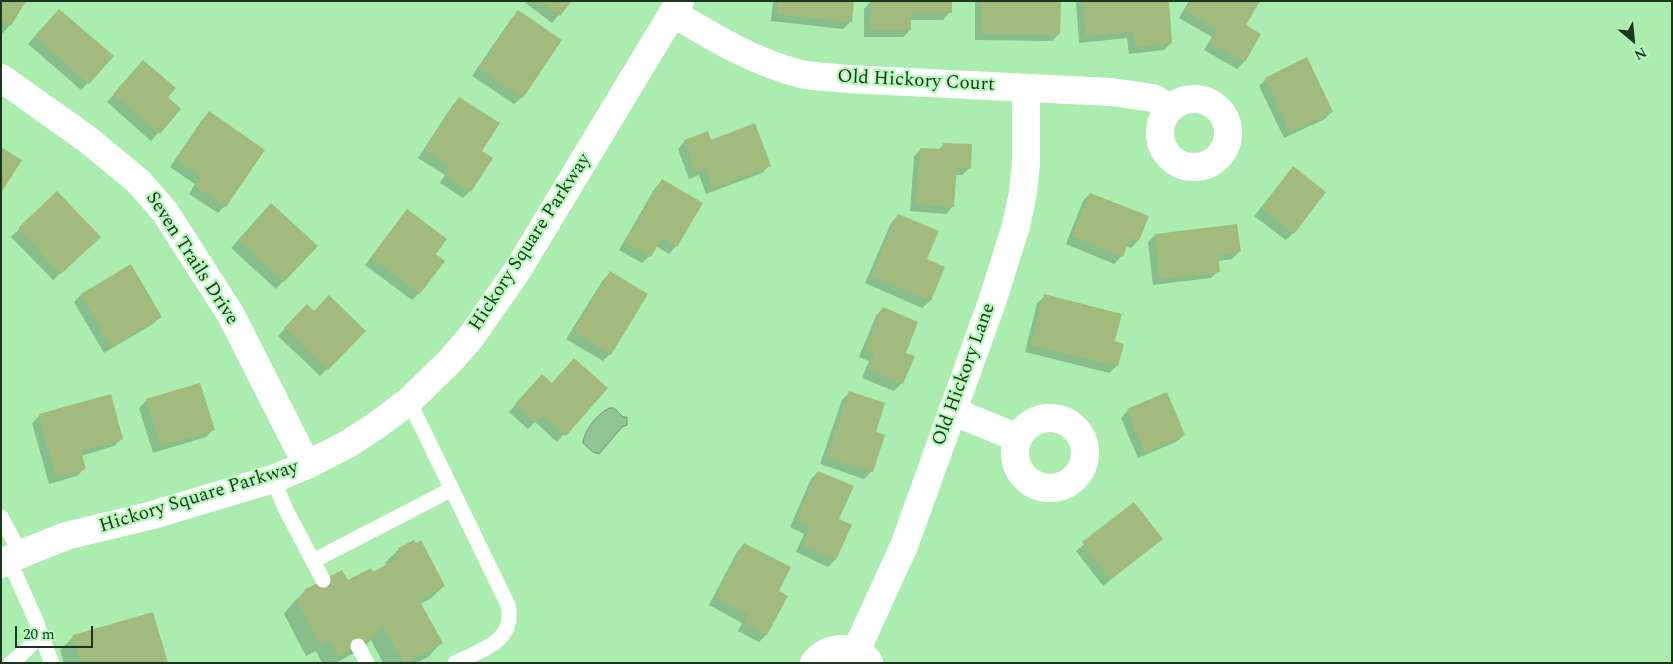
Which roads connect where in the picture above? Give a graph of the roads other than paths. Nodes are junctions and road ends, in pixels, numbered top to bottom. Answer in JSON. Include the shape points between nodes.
{"nodes":[{"id":1,"x":677,"y":7,"type":"edge"},
{"id":2,"x":1,"y":78,"type":"edge"},
{"id":3,"x":1026,"y":88,"type":"junction"},
{"id":4,"x":1170,"y":108,"type":"dead end"},
{"id":5,"x":409,"y":400,"type":"junction"},
{"id":6,"x":952,"y":411,"type":"junction"},
{"id":7,"x":1018,"y":438,"type":"dead end"},
{"id":8,"x":307,"y":465,"type":"junction"},
{"id":9,"x":273,"y":479,"type":"junction"},
{"id":10,"x":452,"y":489,"type":"junction"},
{"id":11,"x":1,"y":517,"type":"edge"},
{"id":12,"x":10,"y":560,"type":"edge"},
{"id":13,"x":313,"y":561,"type":"junction"},
{"id":14,"x":323,"y":580,"type":"dead end"},
{"id":15,"x":37,"y":623,"type":"junction"},
{"id":16,"x":358,"y":646,"type":"dead end"},
{"id":17,"x":863,"y":657,"type":"edge"},
{"id":18,"x":11,"y":663,"type":"edge"},
{"id":19,"x":52,"y":663,"type":"edge"},
{"id":20,"x":367,"y":663,"type":"edge"},
{"id":21,"x":456,"y":663,"type":"edge"},
{"id":22,"x":814,"y":663,"type":"edge"}],
"edges":[{"from":1,"to":3,"type":"street","name":"Old Hickory Court","via":[[713,38],[763,62],[803,74]]},
{"from":1,"to":5,"type":"street","name":"Hickory Square Parkway","via":[[513,278],[471,337]]},
{"from":2,"to":8,"type":"street","name":"Seven Trails Drive","via":[[87,138],[139,182],[165,212],[231,315]]},
{"from":3,"to":4,"type":"street","name":"Old Hickory Court","via":[[1142,95]]},
{"from":3,"to":6,"type":"street","name":"Old Hickory Lane","via":[[1026,162],[1016,226]]},
{"from":5,"to":8,"type":"street","name":"Hickory Square Parkway","via":[[362,435]]},
{"from":5,"to":10,"type":"lane"},
{"from":6,"to":7,"type":"street"},
{"from":6,"to":17,"type":"street","name":"Old Hickory Lane"},
{"from":8,"to":9,"type":"street","name":"Hickory Square Parkway"},
{"from":9,"to":12,"type":"street","name":"Hickory Square Parkway","via":[[149,516],[66,536]]},
{"from":9,"to":13,"type":"lane"},
{"from":10,"to":13,"type":"lane"},
{"from":10,"to":21,"type":"lane","via":[[510,615],[506,633]]},
{"from":11,"to":12,"type":"lane"},
{"from":12,"to":15,"type":"lane"},
{"from":13,"to":14,"type":"lane"},
{"from":15,"to":18,"type":"lane","via":[[35,641]]},
{"from":15,"to":19,"type":"lane"},
{"from":16,"to":20,"type":"lane"},
{"from":17,"to":22,"type":"street","name":"Old Hickory Lane","via":[[846,648],[835,649],[824,653]]}]}
